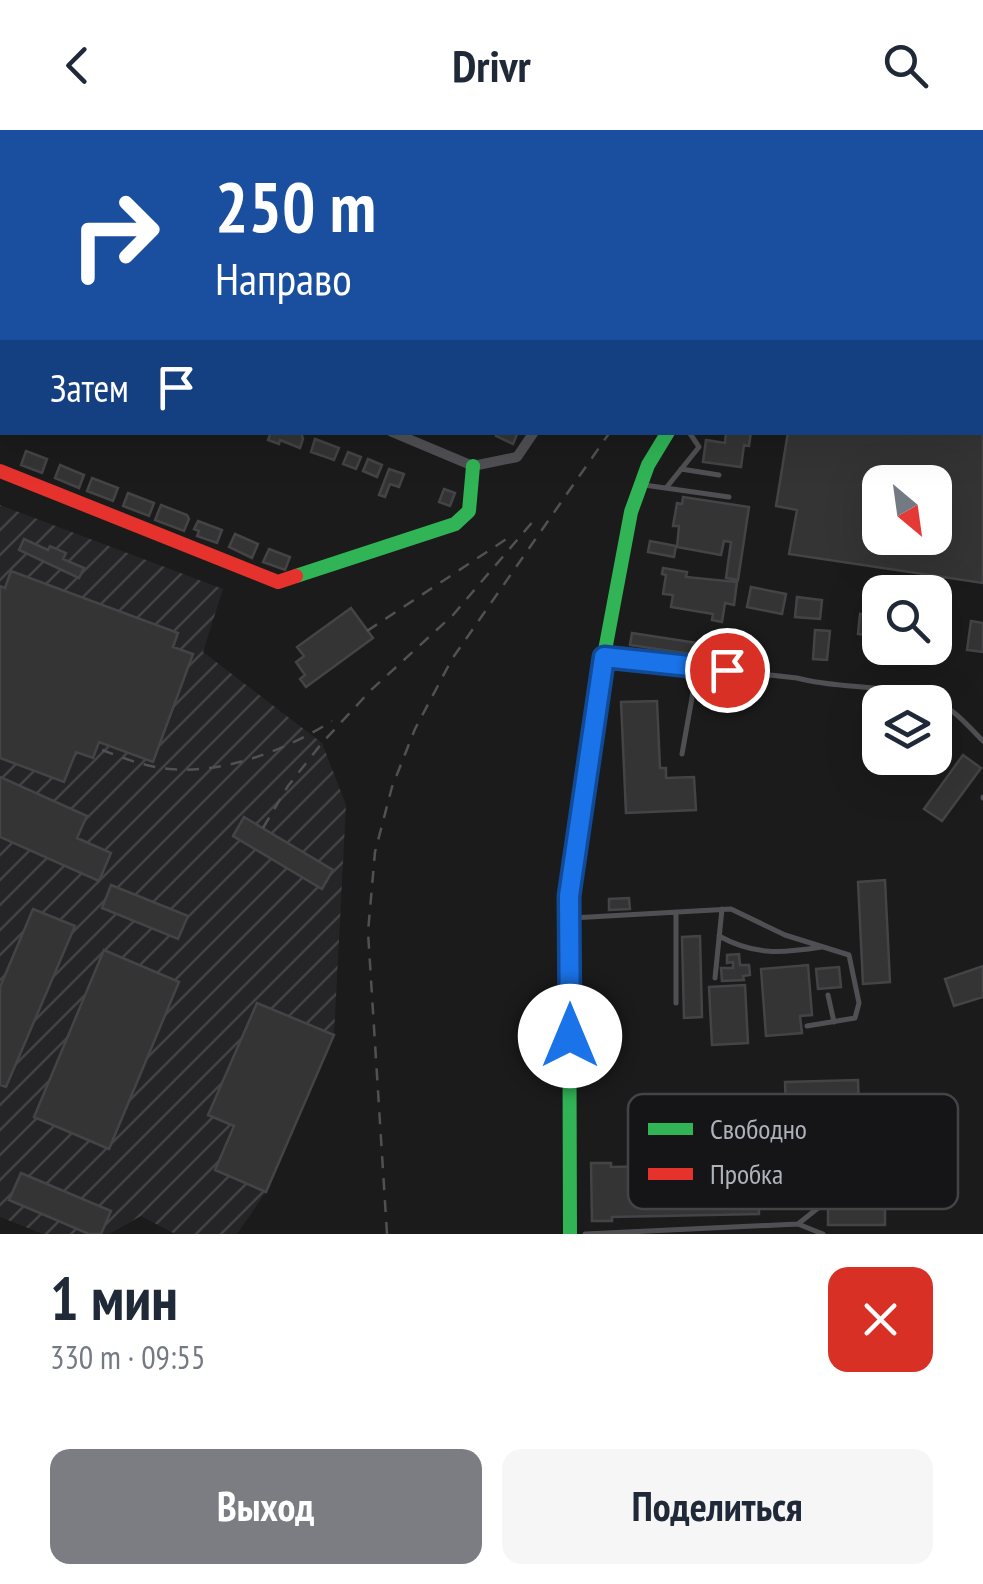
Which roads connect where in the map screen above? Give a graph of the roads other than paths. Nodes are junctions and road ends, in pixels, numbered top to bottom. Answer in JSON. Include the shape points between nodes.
{"nodes":[{"id":1,"x":399,"y":435,"type":"edge"},
{"id":2,"x":532,"y":435,"type":"edge"},
{"id":3,"x":666,"y":435,"type":"edge"},
{"id":4,"x":691,"y":435,"type":"edge"},
{"id":5,"x":473,"y":466,"type":"junction"},
{"id":6,"x":681,"y":470,"type":"junction"},
{"id":7,"x":0,"y":471,"type":"edge"},
{"id":8,"x":718,"y":475,"type":"dead end"},
{"id":9,"x":642,"y":485,"type":"junction"},
{"id":10,"x":666,"y":488,"type":"junction"},
{"id":11,"x":728,"y":497,"type":"dead end"},
{"id":12,"x":604,"y":657,"type":"junction"},
{"id":13,"x":692,"y":666,"type":"junction"},
{"id":14,"x":983,"y":741,"type":"edge"},
{"id":15,"x":682,"y":754,"type":"dead end"},
{"id":16,"x":722,"y":909,"type":"junction"},
{"id":17,"x":676,"y":912,"type":"junction"},
{"id":18,"x":569,"y":918,"type":"junction"},
{"id":19,"x":785,"y":935,"type":"junction"},
{"id":20,"x":720,"y":936,"type":"junction"},
{"id":21,"x":825,"y":947,"type":"junction"},
{"id":22,"x":790,"y":952,"type":"junction"},
{"id":23,"x":716,"y":978,"type":"dead end"},
{"id":24,"x":828,"y":995,"type":"dead end"},
{"id":25,"x":676,"y":1003,"type":"dead end"},
{"id":26,"x":834,"y":1022,"type":"junction"},
{"id":27,"x":807,"y":1026,"type":"dead end"},
{"id":28,"x":817,"y":1209,"type":"edge"},
{"id":29,"x":798,"y":1224,"type":"junction"},
{"id":30,"x":570,"y":1234,"type":"edge"},
{"id":31,"x":585,"y":1234,"type":"edge"},
{"id":32,"x":823,"y":1234,"type":"edge"}],
"edges":[{"from":1,"to":5,"type":"street"},
{"from":2,"to":5,"type":"street","via":[[517,456]]},
{"from":3,"to":9,"type":"street"},
{"from":4,"to":6,"type":"lane","via":[[699,448]]},
{"from":5,"to":7,"type":"street","via":[[469,511],[455,524],[278,582]]},
{"from":6,"to":8,"type":"lane"},
{"from":6,"to":10,"type":"lane"},
{"from":9,"to":10,"type":"lane"},
{"from":9,"to":12,"type":"street"},
{"from":10,"to":11,"type":"lane"},
{"from":12,"to":13,"type":"lane"},
{"from":12,"to":18,"type":"street"},
{"from":13,"to":14,"type":"lane","via":[[900,690],[945,706]]},
{"from":13,"to":15,"type":"lane"},
{"from":16,"to":17,"type":"lane"},
{"from":16,"to":19,"type":"lane"},
{"from":16,"to":20,"type":"lane"},
{"from":17,"to":18,"type":"lane"},
{"from":17,"to":25,"type":"lane"},
{"from":18,"to":30,"type":"street"},
{"from":19,"to":21,"type":"lane"},
{"from":19,"to":22,"type":"lane"},
{"from":20,"to":22,"type":"lane","via":[[744,950]]},
{"from":20,"to":23,"type":"lane"},
{"from":21,"to":22,"type":"lane"},
{"from":21,"to":26,"type":"lane","via":[[849,955],[859,1003],[855,1018]]},
{"from":24,"to":26,"type":"lane"},
{"from":26,"to":27,"type":"lane"},
{"from":28,"to":29,"type":"lane"},
{"from":29,"to":31,"type":"lane"},
{"from":29,"to":32,"type":"lane"}]}
